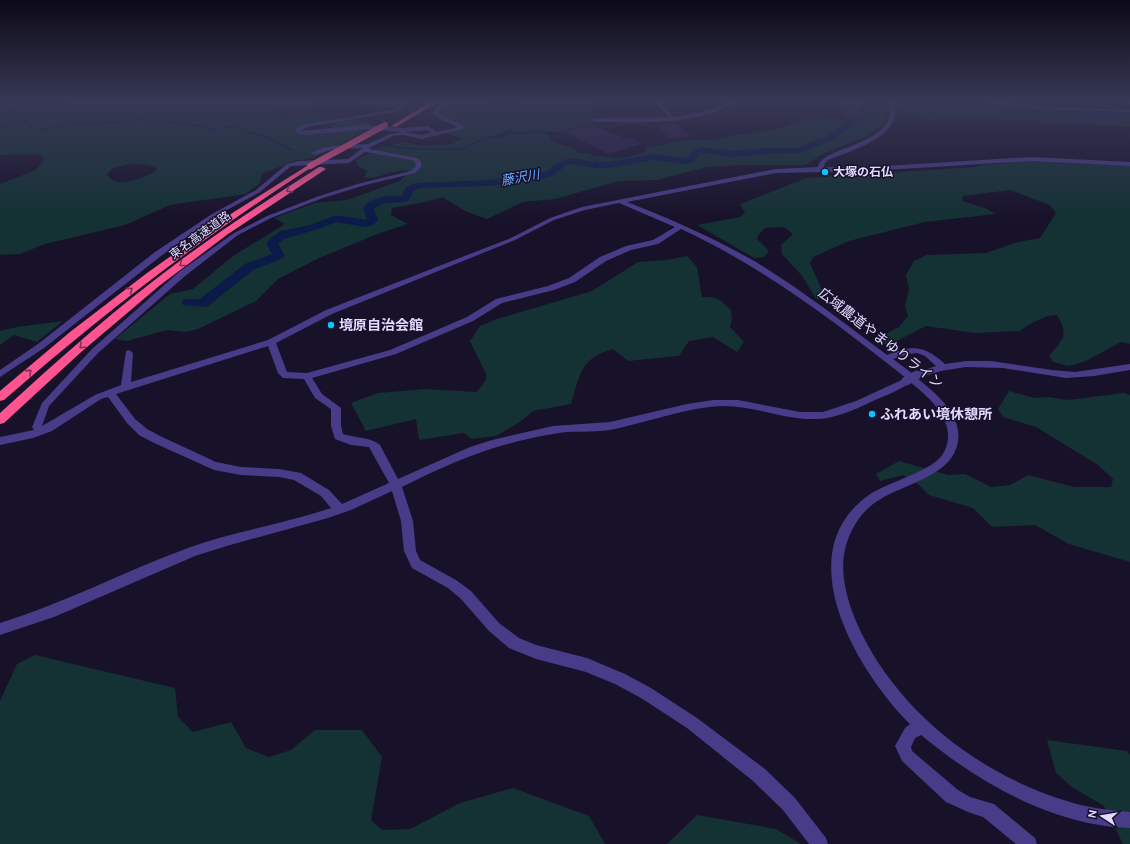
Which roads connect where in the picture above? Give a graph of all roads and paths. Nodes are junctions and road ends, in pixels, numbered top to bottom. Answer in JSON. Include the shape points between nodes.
{"nodes":[{"id":1,"x":346,"y":140,"type":"edge"},
{"id":2,"x":357,"y":140,"type":"edge"},
{"id":3,"x":370,"y":140,"type":"edge"},
{"id":4,"x":383,"y":140,"type":"edge"},
{"id":5,"x":868,"y":140,"type":"edge"},
{"id":6,"x":338,"y":146,"type":"junction"},
{"id":7,"x":367,"y":148,"type":"junction"},
{"id":8,"x":314,"y":153,"type":"dead end"},
{"id":9,"x":1130,"y":164,"type":"edge"},
{"id":10,"x":821,"y":169,"type":"junction"},
{"id":11,"x":618,"y":201,"type":"junction"},
{"id":12,"x":681,"y":226,"type":"junction"},
{"id":13,"x":271,"y":342,"type":"junction"},
{"id":14,"x":129,"y":353,"type":"dead end"},
{"id":15,"x":886,"y":359,"type":"junction"},
{"id":16,"x":943,"y":366,"type":"junction"},
{"id":17,"x":1130,"y":368,"type":"edge"},
{"id":18,"x":0,"y":374,"type":"edge"},
{"id":19,"x":307,"y":376,"type":"junction"},
{"id":20,"x":126,"y":386,"type":"junction"},
{"id":21,"x":110,"y":393,"type":"junction"},
{"id":22,"x":0,"y":397,"type":"edge"},
{"id":23,"x":0,"y":420,"type":"edge"},
{"id":24,"x":56,"y":422,"type":"junction"},
{"id":25,"x":37,"y":427,"type":"junction"},
{"id":26,"x":0,"y":434,"type":"edge"},
{"id":27,"x":16,"y":435,"type":"junction"},
{"id":28,"x":0,"y":441,"type":"edge"},
{"id":29,"x":396,"y":485,"type":"junction"},
{"id":30,"x":339,"y":509,"type":"junction"},
{"id":31,"x":0,"y":629,"type":"edge"},
{"id":32,"x":922,"y":725,"type":"junction"},
{"id":33,"x":1130,"y":820,"type":"edge"},
{"id":34,"x":820,"y":844,"type":"edge"},
{"id":35,"x":1029,"y":844,"type":"edge"}],
"edges":[{"from":1,"to":6,"type":"street"},
{"from":22,"to":2,"type":"highway","name":"東名高速道路","one_way":true,"bridge":true,"via":[[170,260],[248,205]]},
{"from":3,"to":23,"type":"highway","name":"東名高速道路","one_way":true,"via":[[262,207],[155,284],[104,326]]},
{"from":4,"to":7,"type":"street"},
{"from":5,"to":10,"type":"street","via":[[826,159]]},
{"from":6,"to":7,"type":"street"},
{"from":6,"to":8,"type":"street"},
{"from":7,"to":18,"type":"street","via":[[349,161],[299,163],[285,167],[258,191],[214,215],[158,254],[41,346]]},
{"from":7,"to":25,"type":"street","via":[[414,159],[419,166],[413,172],[350,188],[301,205],[269,217],[236,234],[182,274],[94,351],[45,405]]},
{"from":9,"to":10,"type":"street","via":[[1032,159],[868,169]]},
{"from":10,"to":11,"type":"street","via":[[756,174]]},
{"from":11,"to":12,"type":"street","name":"広域農道やまゆりライン"},
{"from":11,"to":13,"type":"street","via":[[558,217],[513,240],[329,312]]},
{"from":12,"to":15,"type":"street","name":"広域農道やまゆりライン","via":[[736,254],[793,288]]},
{"from":12,"to":19,"type":"street","via":[[655,242],[608,256],[561,285],[500,301],[470,320],[393,352]]},
{"from":13,"to":19,"type":"street","via":[[286,376]]},
{"from":13,"to":20,"type":"street"},
{"from":14,"to":20,"type":"street"},
{"from":15,"to":16,"type":"street","via":[[918,349]]},
{"from":15,"to":32,"type":"street","name":"広域農道やまゆりライン","via":[[937,401],[948,415],[953,428],[953,444],[944,461],[866,503],[848,524],[841,538],[836,569],[843,606],[858,642],[877,673],[901,704]]},
{"from":16,"to":17,"type":"street","via":[[975,363],[1059,375]]},
{"from":16,"to":29,"type":"street","bridge":true,"via":[[917,375],[839,412],[811,416],[731,402],[710,403],[607,427],[554,430],[478,449]]},
{"from":19,"to":29,"type":"street","via":[[318,396],[336,408],[339,436],[351,442],[372,444]]},
{"from":20,"to":21,"type":"street"},
{"from":21,"to":24,"type":"street","via":[[98,397]]},
{"from":21,"to":30,"type":"street","via":[[131,421],[156,439],[214,466],[297,476],[325,493]]},
{"from":24,"to":25,"type":"street"},
{"from":24,"to":27,"type":"street","via":[[33,434]]},
{"from":25,"to":27,"type":"street"},
{"from":26,"to":27,"type":"street"},
{"from":27,"to":28,"type":"street"},
{"from":29,"to":30,"type":"street"},
{"from":29,"to":34,"type":"street","via":[[407,521],[410,551],[416,564],[466,595],[494,627],[514,643],[620,679],[692,723],[759,775],[789,804]]},
{"from":30,"to":31,"type":"street","via":[[305,521],[251,533],[191,552],[140,572],[51,613]]},
{"from":32,"to":33,"type":"street","name":"広域農道やまゆりライン","via":[[956,754],[1029,795],[1072,812]]},
{"from":32,"to":35,"type":"street","via":[[910,733],[903,746],[907,756],[952,796],[988,810]]}]}
